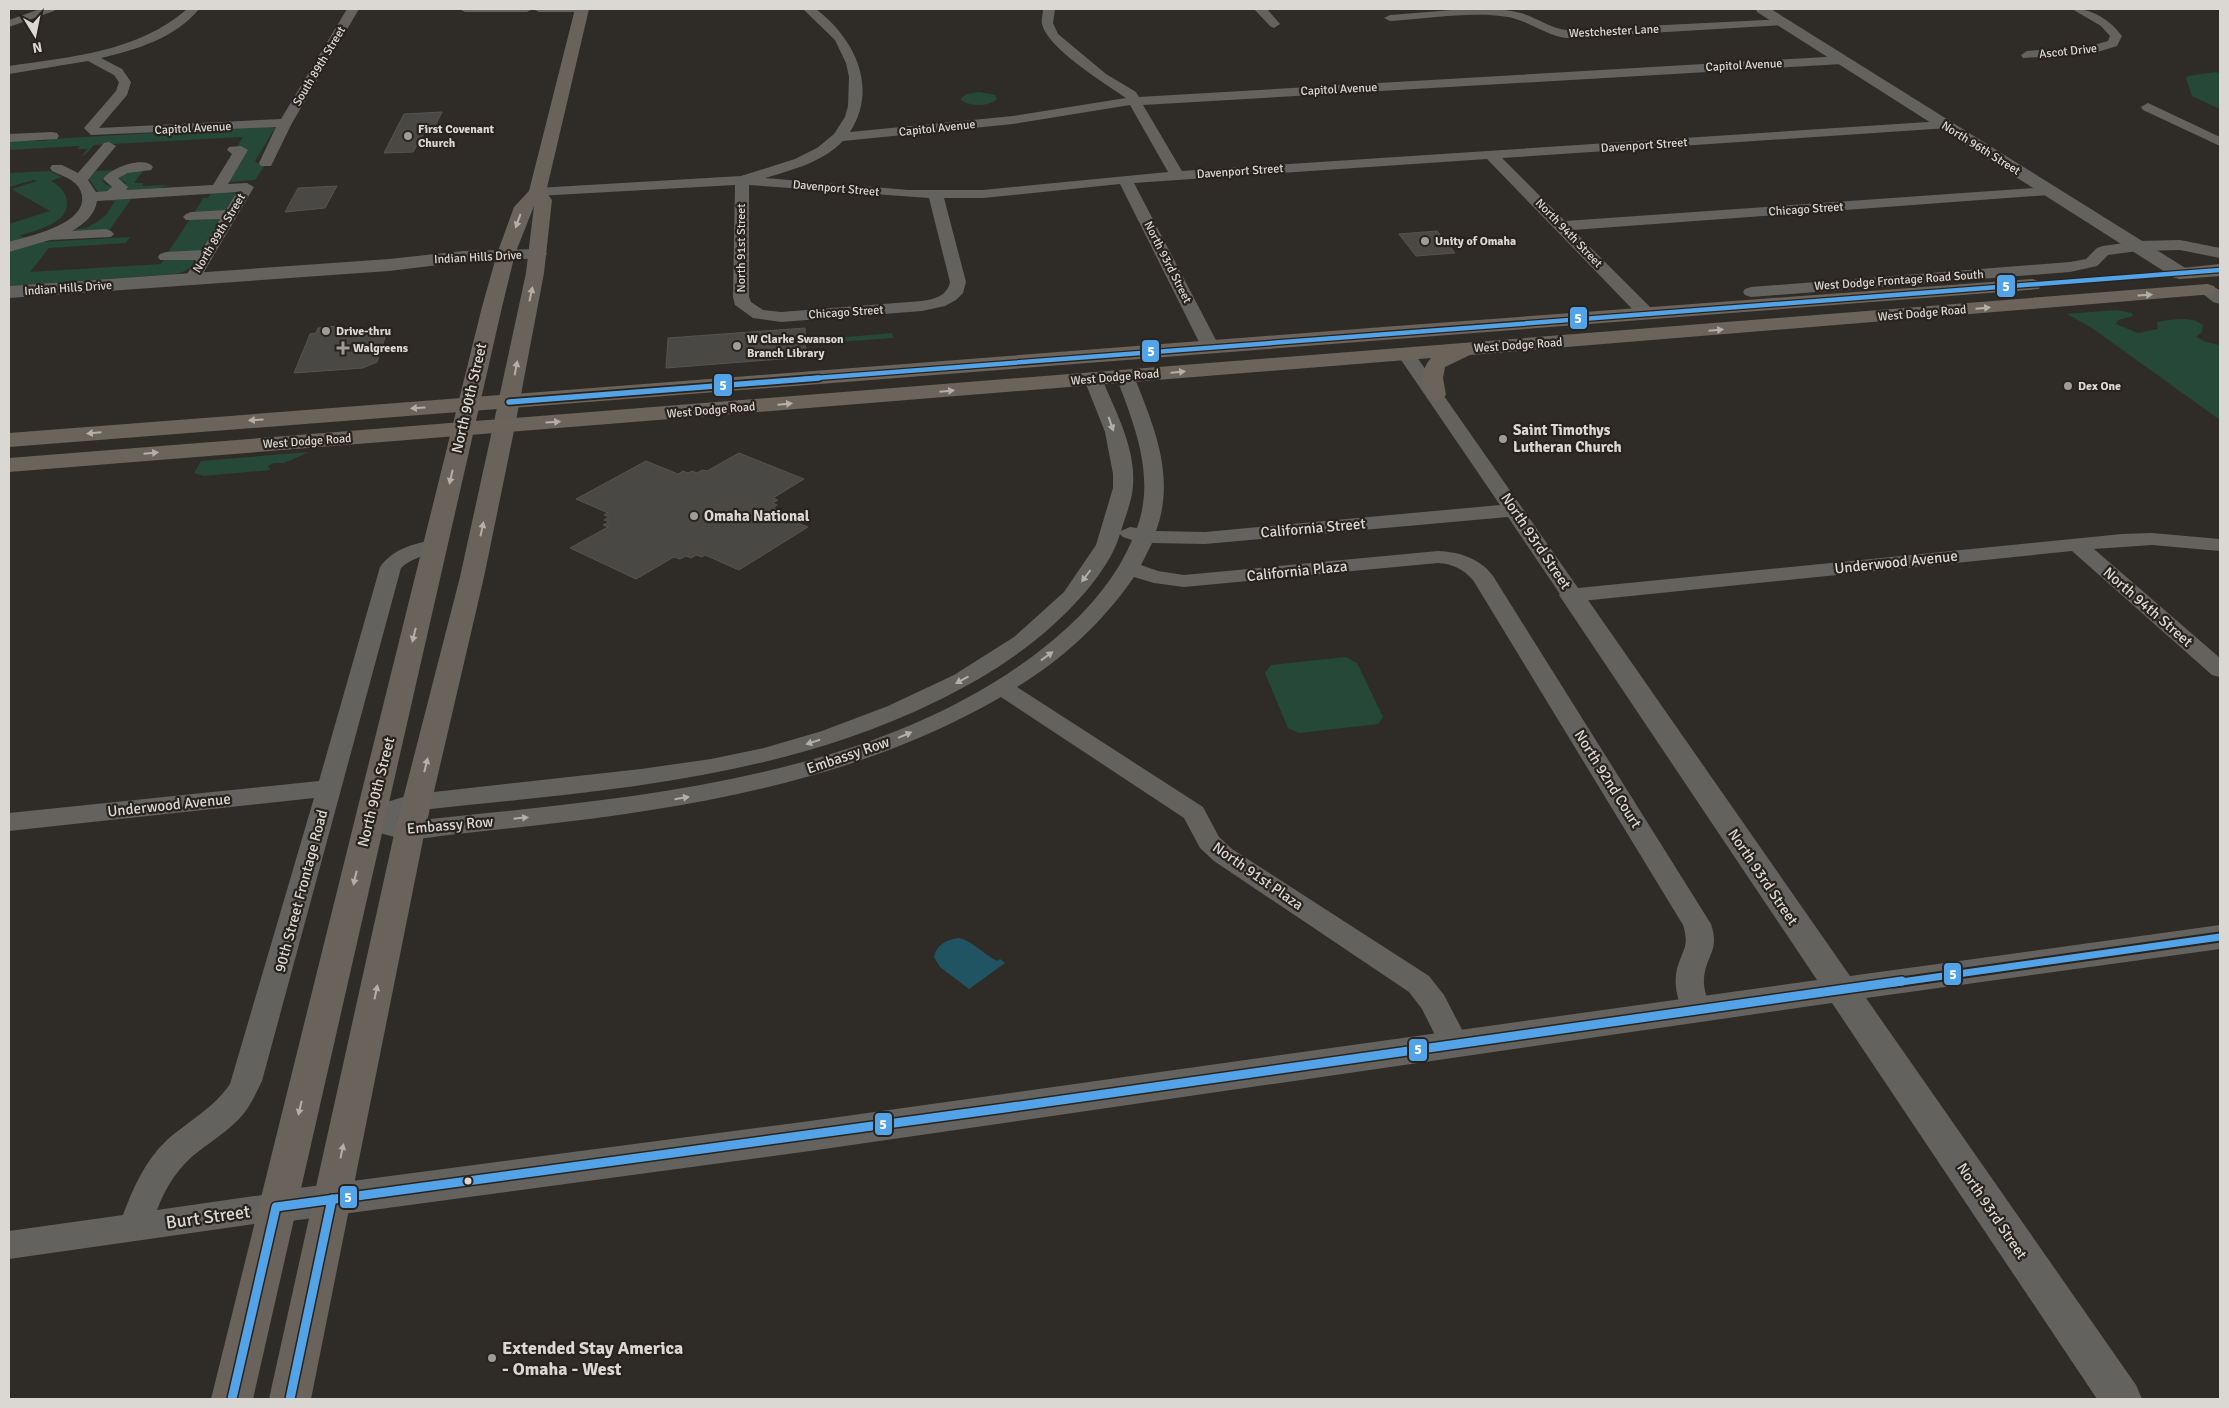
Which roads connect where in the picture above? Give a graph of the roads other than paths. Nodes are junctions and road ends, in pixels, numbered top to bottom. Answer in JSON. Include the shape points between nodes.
{"nodes":[{"id":1,"x":50,"y":9,"type":"edge"},
{"id":2,"x":193,"y":9,"type":"edge"},
{"id":3,"x":353,"y":9,"type":"edge"},
{"id":4,"x":464,"y":9,"type":"edge"},
{"id":5,"x":527,"y":9,"type":"edge"},
{"id":6,"x":539,"y":9,"type":"edge"},
{"id":7,"x":548,"y":9,"type":"edge"},
{"id":8,"x":582,"y":9,"type":"edge"},
{"id":9,"x":808,"y":9,"type":"edge"},
{"id":10,"x":1049,"y":9,"type":"edge"},
{"id":11,"x":1260,"y":9,"type":"edge"},
{"id":12,"x":1762,"y":9,"type":"edge"},
{"id":13,"x":2078,"y":9,"type":"edge"},
{"id":14,"x":1390,"y":18,"type":"dead end"},
{"id":15,"x":1782,"y":22,"type":"junction"},
{"id":16,"x":9,"y":24,"type":"edge"},
{"id":17,"x":1274,"y":24,"type":"dead end"},
{"id":18,"x":2027,"y":55,"type":"dead end"},
{"id":19,"x":88,"y":56,"type":"junction"},
{"id":20,"x":1842,"y":60,"type":"junction"},
{"id":21,"x":9,"y":70,"type":"edge"},
{"id":22,"x":1135,"y":101,"type":"junction"},
{"id":23,"x":2148,"y":107,"type":"dead end"},
{"id":24,"x":285,"y":123,"type":"junction"},
{"id":25,"x":1943,"y":125,"type":"junction"},
{"id":26,"x":52,"y":136,"type":"dead end"},
{"id":27,"x":839,"y":137,"type":"junction"},
{"id":28,"x":9,"y":138,"type":"edge"},
{"id":29,"x":2220,"y":142,"type":"edge"},
{"id":30,"x":109,"y":146,"type":"dead end"},
{"id":31,"x":234,"y":150,"type":"dead end"},
{"id":32,"x":1491,"y":155,"type":"junction"},
{"id":33,"x":99,"y":158,"type":"junction"},
{"id":34,"x":79,"y":159,"type":"dead end"},
{"id":35,"x":266,"y":163,"type":"dead end"},
{"id":36,"x":146,"y":167,"type":"dead end"},
{"id":37,"x":57,"y":168,"type":"dead end"},
{"id":38,"x":1177,"y":175,"type":"junction"},
{"id":39,"x":1125,"y":179,"type":"junction"},
{"id":40,"x":742,"y":180,"type":"junction"},
{"id":41,"x":81,"y":181,"type":"junction"},
{"id":42,"x":218,"y":188,"type":"junction"},
{"id":43,"x":2049,"y":191,"type":"junction"},
{"id":44,"x":537,"y":192,"type":"junction"},
{"id":45,"x":114,"y":194,"type":"junction"},
{"id":46,"x":936,"y":195,"type":"junction"},
{"id":47,"x":90,"y":197,"type":"junction"},
{"id":48,"x":231,"y":214,"type":"junction"},
{"id":49,"x":191,"y":217,"type":"dead end"},
{"id":50,"x":1563,"y":226,"type":"junction"},
{"id":51,"x":106,"y":234,"type":"dead end"},
{"id":52,"x":45,"y":236,"type":"junction"},
{"id":53,"x":2138,"y":246,"type":"junction"},
{"id":54,"x":9,"y":247,"type":"edge"},
{"id":55,"x":2220,"y":253,"type":"edge"},
{"id":56,"x":207,"y":254,"type":"junction"},
{"id":57,"x":538,"y":254,"type":"junction"},
{"id":58,"x":166,"y":257,"type":"dead end"},
{"id":59,"x":505,"y":257,"type":"junction"},
{"id":60,"x":2220,"y":270,"type":"edge"},
{"id":61,"x":2180,"y":273,"type":"junction"},
{"id":62,"x":192,"y":279,"type":"junction"},
{"id":63,"x":127,"y":283,"type":"junction"},
{"id":64,"x":9,"y":288,"type":"edge"},
{"id":65,"x":9,"y":292,"type":"edge"},
{"id":66,"x":1751,"y":292,"type":"dead end"},
{"id":67,"x":2216,"y":292,"type":"edge"},
{"id":68,"x":1778,"y":304,"type":"junction"},
{"id":69,"x":751,"y":311,"type":"joint"},
{"id":70,"x":1646,"y":313,"type":"junction"},
{"id":71,"x":1210,"y":346,"type":"junction"},
{"id":72,"x":1504,"y":346,"type":"junction"},
{"id":73,"x":1406,"y":354,"type":"junction"},
{"id":74,"x":1125,"y":376,"type":"junction"},
{"id":75,"x":1093,"y":379,"type":"junction"},
{"id":76,"x":1435,"y":395,"type":"junction"},
{"id":77,"x":509,"y":402,"type":"junction"},
{"id":78,"x":464,"y":417,"type":"junction"},
{"id":79,"x":504,"y":426,"type":"junction"},
{"id":80,"x":9,"y":440,"type":"edge"},
{"id":81,"x":9,"y":465,"type":"edge"},
{"id":82,"x":1123,"y":469,"type":"junction"},
{"id":83,"x":1155,"y":469,"type":"junction"},
{"id":84,"x":1514,"y":510,"type":"junction"},
{"id":85,"x":1113,"y":529,"type":"junction"},
{"id":86,"x":1146,"y":536,"type":"junction"},
{"id":87,"x":2076,"y":544,"type":"junction"},
{"id":88,"x":436,"y":545,"type":"junction"},
{"id":89,"x":2220,"y":545,"type":"edge"},
{"id":90,"x":1466,"y":562,"type":"joint"},
{"id":91,"x":1129,"y":568,"type":"junction"},
{"id":92,"x":1572,"y":594,"type":"junction"},
{"id":93,"x":2220,"y":670,"type":"edge"},
{"id":94,"x":1001,"y":687,"type":"junction"},
{"id":95,"x":329,"y":788,"type":"junction"},
{"id":96,"x":413,"y":816,"type":"junction"},
{"id":97,"x":369,"y":821,"type":"junction"},
{"id":98,"x":9,"y":822,"type":"edge"},
{"id":99,"x":2220,"y":937,"type":"edge"},
{"id":100,"x":1840,"y":990,"type":"junction"},
{"id":101,"x":1697,"y":1010,"type":"junction"},
{"id":102,"x":1454,"y":1042,"type":"junction"},
{"id":103,"x":332,"y":1199,"type":"junction"},
{"id":104,"x":276,"y":1207,"type":"junction"},
{"id":105,"x":135,"y":1227,"type":"junction"},
{"id":106,"x":9,"y":1245,"type":"edge"},
{"id":107,"x":232,"y":1399,"type":"edge"},
{"id":108,"x":290,"y":1399,"type":"edge"},
{"id":109,"x":2121,"y":1399,"type":"edge"}],
"edges":[{"from":1,"to":16,"type":"street"},
{"from":2,"to":19,"type":"street","via":[[156,35]]},
{"from":3,"to":24,"type":"street","name":"South 89th Street"},
{"from":4,"to":5,"type":"street"},
{"from":6,"to":7,"type":"street"},
{"from":7,"to":8,"type":"street"},
{"from":8,"to":44,"type":"main road","name":"North 90th Street"},
{"from":9,"to":27,"type":"street","via":[[834,31],[850,53],[856,73],[856,99],[846,128]]},
{"from":10,"to":22,"type":"street","via":[[1049,31],[1060,43]]},
{"from":11,"to":17,"type":"street"},
{"from":12,"to":15,"type":"street","name":"North 96th Street"},
{"from":13,"to":18,"type":"street","name":"Ascot Drive","via":[[2112,30],[2116,36],[2113,43],[2091,50]]},
{"from":14,"to":15,"type":"street","name":"Westchester Lane","via":[[1487,12],[1522,17],[1555,33],[1566,34]]},
{"from":15,"to":20,"type":"street","name":"North 96th Street"},
{"from":19,"to":21,"type":"street"},
{"from":19,"to":24,"type":"street","name":"Capitol Avenue","via":[[118,72],[125,82],[122,92],[92,130],[102,133]]},
{"from":20,"to":22,"type":"street","name":"Capitol Avenue"},
{"from":20,"to":25,"type":"street","name":"North 96th Street"},
{"from":22,"to":27,"type":"street","name":"Capitol Avenue","via":[[1013,120]]},
{"from":22,"to":38,"type":"street"},
{"from":23,"to":29,"type":"street"},
{"from":24,"to":35,"type":"street"},
{"from":25,"to":32,"type":"street","name":"Davenport Street"},
{"from":25,"to":43,"type":"street","name":"North 96th Street"},
{"from":26,"to":28,"type":"street"},
{"from":27,"to":40,"type":"street","via":[[812,156]]},
{"from":30,"to":33,"type":"street"},
{"from":31,"to":42,"type":"street","via":[[241,150]]},
{"from":32,"to":38,"type":"street","name":"Davenport Street"},
{"from":32,"to":50,"type":"street","name":"North 94th Street"},
{"from":33,"to":34,"type":"street"},
{"from":33,"to":41,"type":"street"},
{"from":36,"to":45,"type":"street","via":[[112,176],[110,179],[121,187]]},
{"from":37,"to":41,"type":"street"},
{"from":38,"to":39,"type":"street","name":"Davenport Street"},
{"from":39,"to":46,"type":"street","name":"Davenport Street","via":[[1001,193]]},
{"from":39,"to":71,"type":"street","name":"North 93rd Street"},
{"from":40,"to":44,"type":"street","name":"Davenport Street"},
{"from":40,"to":46,"type":"street","name":"Davenport Street"},
{"from":40,"to":69,"type":"street","name":"North 91st Street","via":[[741,300]]},
{"from":41,"to":47,"type":"street"},
{"from":42,"to":45,"type":"street","via":[[174,187]]},
{"from":42,"to":48,"type":"street","name":"North 89th Street","via":[[247,187]]},
{"from":43,"to":50,"type":"street","name":"Chicago Street"},
{"from":43,"to":53,"type":"street","name":"North 96th Street"},
{"from":44,"to":57,"type":"main road","name":"North 90th Street","via":[[543,200]]},
{"from":44,"to":59,"type":"main road","name":"North 90th Street","one_way":true,"via":[[523,207]]},
{"from":45,"to":47,"type":"street"},
{"from":46,"to":69,"type":"street","name":"Chicago Street","via":[[958,285],[954,294],[941,302],[917,306],[781,316]]},
{"from":47,"to":52,"type":"street","via":[[90,210],[85,216]]},
{"from":48,"to":49,"type":"street"},
{"from":48,"to":56,"type":"street","name":"North 89th Street"},
{"from":50,"to":70,"type":"street","name":"North 94th Street"},
{"from":51,"to":52,"type":"street"},
{"from":52,"to":54,"type":"street"},
{"from":53,"to":55,"type":"street","name":"West Dodge Frontage Road South","via":[[2180,245]]},
{"from":53,"to":61,"type":"street","name":"North 96th Street"},
{"from":53,"to":66,"type":"street","name":"West Dodge Frontage Road South","via":[[2103,251],[2091,263],[2070,267]]},
{"from":56,"to":58,"type":"street"},
{"from":56,"to":62,"type":"street","name":"North 89th Street"},
{"from":57,"to":59,"type":"street","name":"Indian Hills Drive"},
{"from":77,"to":57,"type":"main road","name":"North 90th Street","one_way":true},
{"from":59,"to":62,"type":"street","name":"Indian Hills Drive","via":[[421,266],[389,265]]},
{"from":59,"to":78,"type":"main road","name":"North 90th Street"},
{"from":60,"to":61,"type":"highway","name":"West Dodge Road"},
{"from":61,"to":68,"type":"highway","name":"West Dodge Road"},
{"from":62,"to":63,"type":"street","name":"Indian Hills Drive"},
{"from":63,"to":64,"type":"street","name":"Indian Hills Drive","via":[[106,281]]},
{"from":63,"to":65,"type":"street","name":"Indian Hills Drive"},
{"from":72,"to":67,"type":"highway","name":"West Dodge Road","one_way":true},
{"from":68,"to":70,"type":"highway","name":"West Dodge Road"},
{"from":68,"to":73,"type":"highway","via":[[1662,322],[1421,341],[1407,345]]},
{"from":70,"to":71,"type":"highway","name":"West Dodge Road"},
{"from":71,"to":77,"type":"highway","name":"West Dodge Road"},
{"from":72,"to":73,"type":"highway","name":"West Dodge Road"},
{"from":72,"to":76,"type":"highway","via":[[1457,354],[1436,362],[1432,376]]},
{"from":74,"to":73,"type":"highway","name":"West Dodge Road","one_way":true},
{"from":73,"to":76,"type":"street","name":"North 93rd Street"},
{"from":74,"to":75,"type":"highway","name":"West Dodge Road"},
{"from":74,"to":83,"type":"street","name":"Embassy Row"},
{"from":79,"to":75,"type":"highway","name":"West Dodge Road","one_way":true},
{"from":75,"to":82,"type":"street","name":"Embassy Row","one_way":true,"via":[[1118,443]]},
{"from":76,"to":84,"type":"street","name":"North 93rd Street"},
{"from":77,"to":78,"type":"highway","name":"West Dodge Road"},
{"from":77,"to":79,"type":"main road","name":"North 90th Street"},
{"from":78,"to":79,"type":"highway","name":"West Dodge Road"},
{"from":78,"to":80,"type":"highway","name":"West Dodge Road","one_way":true},
{"from":81,"to":78,"type":"highway","name":"West Dodge Road","one_way":true},
{"from":78,"to":88,"type":"main road","name":"North 90th Street","one_way":true},
{"from":96,"to":79,"type":"main road","name":"North 90th Street","one_way":true,"via":[[470,586]]},
{"from":82,"to":83,"type":"street"},
{"from":82,"to":85,"type":"street","name":"Embassy Row","via":[[1121,500]]},
{"from":83,"to":86,"type":"street","name":"Embassy Row","via":[[1153,508]]},
{"from":84,"to":86,"type":"street","name":"California Street","via":[[1205,538]]},
{"from":84,"to":92,"type":"street","name":"North 93rd Street"},
{"from":85,"to":86,"type":"street","name":"California Street"},
{"from":85,"to":96,"type":"street","name":"Embassy Row","one_way":true,"via":[[1105,549],[1081,584],[1029,634],[973,674],[875,720],[797,747],[713,767]]},
{"from":86,"to":91,"type":"street","name":"Embassy Row"},
{"from":87,"to":89,"type":"street","name":"Underwood Avenue","via":[[2143,539]]},
{"from":87,"to":92,"type":"street","name":"Underwood Avenue"},
{"from":87,"to":93,"type":"street","name":"North 94th Street"},
{"from":88,"to":95,"type":"street","name":"90th Street Frontage Road","via":[[410,551],[391,567]]},
{"from":88,"to":97,"type":"main road","name":"North 90th Street","one_way":true},
{"from":90,"to":91,"type":"street","name":"California Plaza","via":[[1438,557],[1184,581],[1154,577]]},
{"from":90,"to":101,"type":"street","name":"North 92nd Court","via":[[1482,576],[1697,924],[1701,948],[1690,976]]},
{"from":94,"to":91,"type":"street","name":"Embassy Row","one_way":true,"via":[[1079,629],[1116,589]]},
{"from":92,"to":100,"type":"street","name":"North 93rd Street"},
{"from":96,"to":94,"type":"street","name":"Embassy Row","one_way":true,"via":[[664,800],[749,785],[890,742],[963,709]]},
{"from":94,"to":102,"type":"street","name":"North 91st Plaza","via":[[1194,814],[1209,842],[1223,855],[1419,984],[1434,1003]]},
{"from":95,"to":98,"type":"street","name":"Underwood Avenue"},
{"from":95,"to":105,"type":"street","name":"90th Street Frontage Road","via":[[247,1081],[239,1099],[223,1117],[186,1143],[159,1173],[145,1196]]},
{"from":96,"to":97,"type":"street","name":"Embassy Row","via":[[399,830]]},
{"from":103,"to":96,"type":"main road","name":"North 90th Street","one_way":true},
{"from":97,"to":104,"type":"main road","name":"North 90th Street","one_way":true},
{"from":99,"to":100,"type":"street","name":"Burt Street"},
{"from":100,"to":101,"type":"street","name":"Burt Street"},
{"from":100,"to":109,"type":"street","name":"North 93rd Street"},
{"from":101,"to":102,"type":"street","name":"Burt Street"},
{"from":102,"to":103,"type":"street","name":"Burt Street","via":[[820,1134]]},
{"from":103,"to":104,"type":"street","name":"Burt Street"},
{"from":103,"to":108,"type":"main road","name":"North 90th Street"},
{"from":104,"to":105,"type":"street","name":"Burt Street"},
{"from":104,"to":107,"type":"main road","name":"North 90th Street"},
{"from":105,"to":106,"type":"street","name":"Burt Street"}]}
